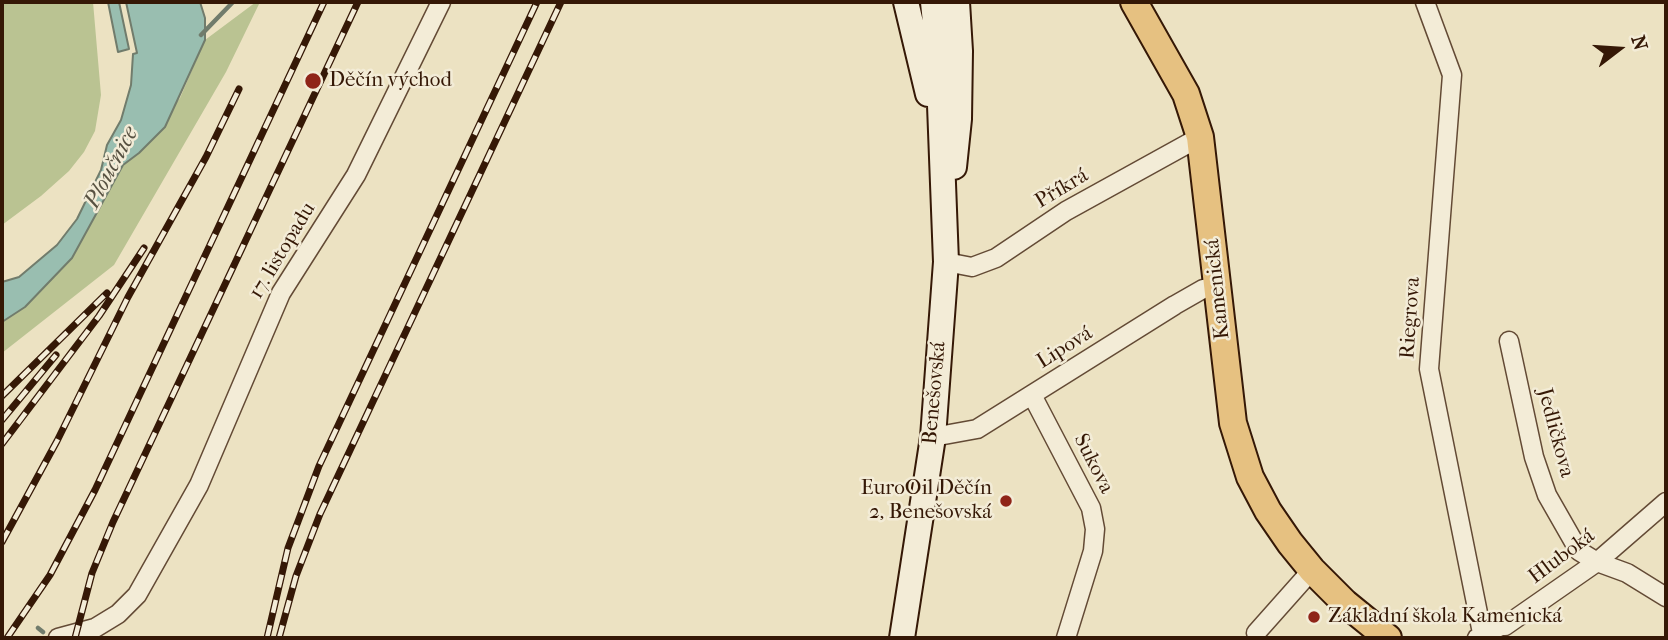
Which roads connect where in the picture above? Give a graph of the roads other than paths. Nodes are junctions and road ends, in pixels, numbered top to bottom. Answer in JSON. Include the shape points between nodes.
{"nodes":[{"id":1,"x":428,"y":2,"type":"edge"},
{"id":2,"x":441,"y":2,"type":"edge"},
{"id":3,"x":906,"y":2,"type":"edge"},
{"id":4,"x":933,"y":2,"type":"edge"},
{"id":5,"x":957,"y":2,"type":"edge"},
{"id":6,"x":1425,"y":2,"type":"edge"},
{"id":7,"x":1135,"y":7,"type":"edge"},
{"id":8,"x":1200,"y":137,"type":"junction"},
{"id":9,"x":940,"y":146,"type":"junction"},
{"id":10,"x":356,"y":175,"type":"junction"},
{"id":11,"x":946,"y":262,"type":"junction"},
{"id":12,"x":1218,"y":286,"type":"junction"},
{"id":13,"x":1509,"y":341,"type":"dead end"},
{"id":14,"x":1032,"y":395,"type":"junction"},
{"id":15,"x":933,"y":437,"type":"junction"},
{"id":16,"x":1666,"y":502,"type":"edge"},
{"id":17,"x":1597,"y":562,"type":"junction"},
{"id":18,"x":1312,"y":570,"type":"junction"},
{"id":19,"x":1666,"y":597,"type":"edge"},
{"id":20,"x":1256,"y":633,"type":"dead end"},
{"id":21,"x":1481,"y":637,"type":"edge"},
{"id":22,"x":58,"y":638,"type":"edge"},
{"id":23,"x":902,"y":638,"type":"edge"},
{"id":24,"x":1066,"y":638,"type":"edge"},
{"id":25,"x":1388,"y":638,"type":"edge"}],
"edges":[{"from":1,"to":10,"type":"street"},
{"from":2,"to":10,"type":"street","name":"17. listopadu"},
{"from":3,"to":9,"type":"main road","name":"Benešovská"},
{"from":4,"to":9,"type":"main road","name":"Benešovská"},
{"from":5,"to":11,"type":"main road","via":[[959,119]]},
{"from":6,"to":21,"type":"street","name":"Riegrova","via":[[1452,75],[1429,369]]},
{"from":7,"to":8,"type":"main road","name":"Kamenická","via":[[1186,94]]},
{"from":8,"to":11,"type":"street","name":"Příkrá","via":[[1066,211],[996,258],[972,267]]},
{"from":8,"to":12,"type":"main road","name":"Kamenická"},
{"from":9,"to":11,"type":"main road","name":"Benešovská"},
{"from":10,"to":22,"type":"street","name":"17. listopadu","via":[[281,293],[199,485],[137,595],[95,628]]},
{"from":11,"to":15,"type":"main road","name":"Benešovská"},
{"from":12,"to":14,"type":"street","name":"Lipová","via":[[1175,305]]},
{"from":12,"to":18,"type":"main road","name":"Kamenická","via":[[1240,449],[1268,511]]},
{"from":13,"to":17,"type":"street","name":"Jedličkova","via":[[1534,457],[1547,495],[1579,551]]},
{"from":14,"to":15,"type":"street","name":"Lipová","via":[[977,429]]},
{"from":14,"to":24,"type":"street","name":"Sukova","via":[[1091,508],[1095,529],[1093,551]]},
{"from":15,"to":23,"type":"main road","name":"Benešovská"},
{"from":16,"to":17,"type":"street","name":"Hluboká"},
{"from":17,"to":19,"type":"street","via":[[1627,573]]},
{"from":17,"to":21,"type":"street","name":"Hluboká","via":[[1505,626]]},
{"from":18,"to":20,"type":"street"},
{"from":18,"to":25,"type":"main road","name":"Kamenická"}]}
